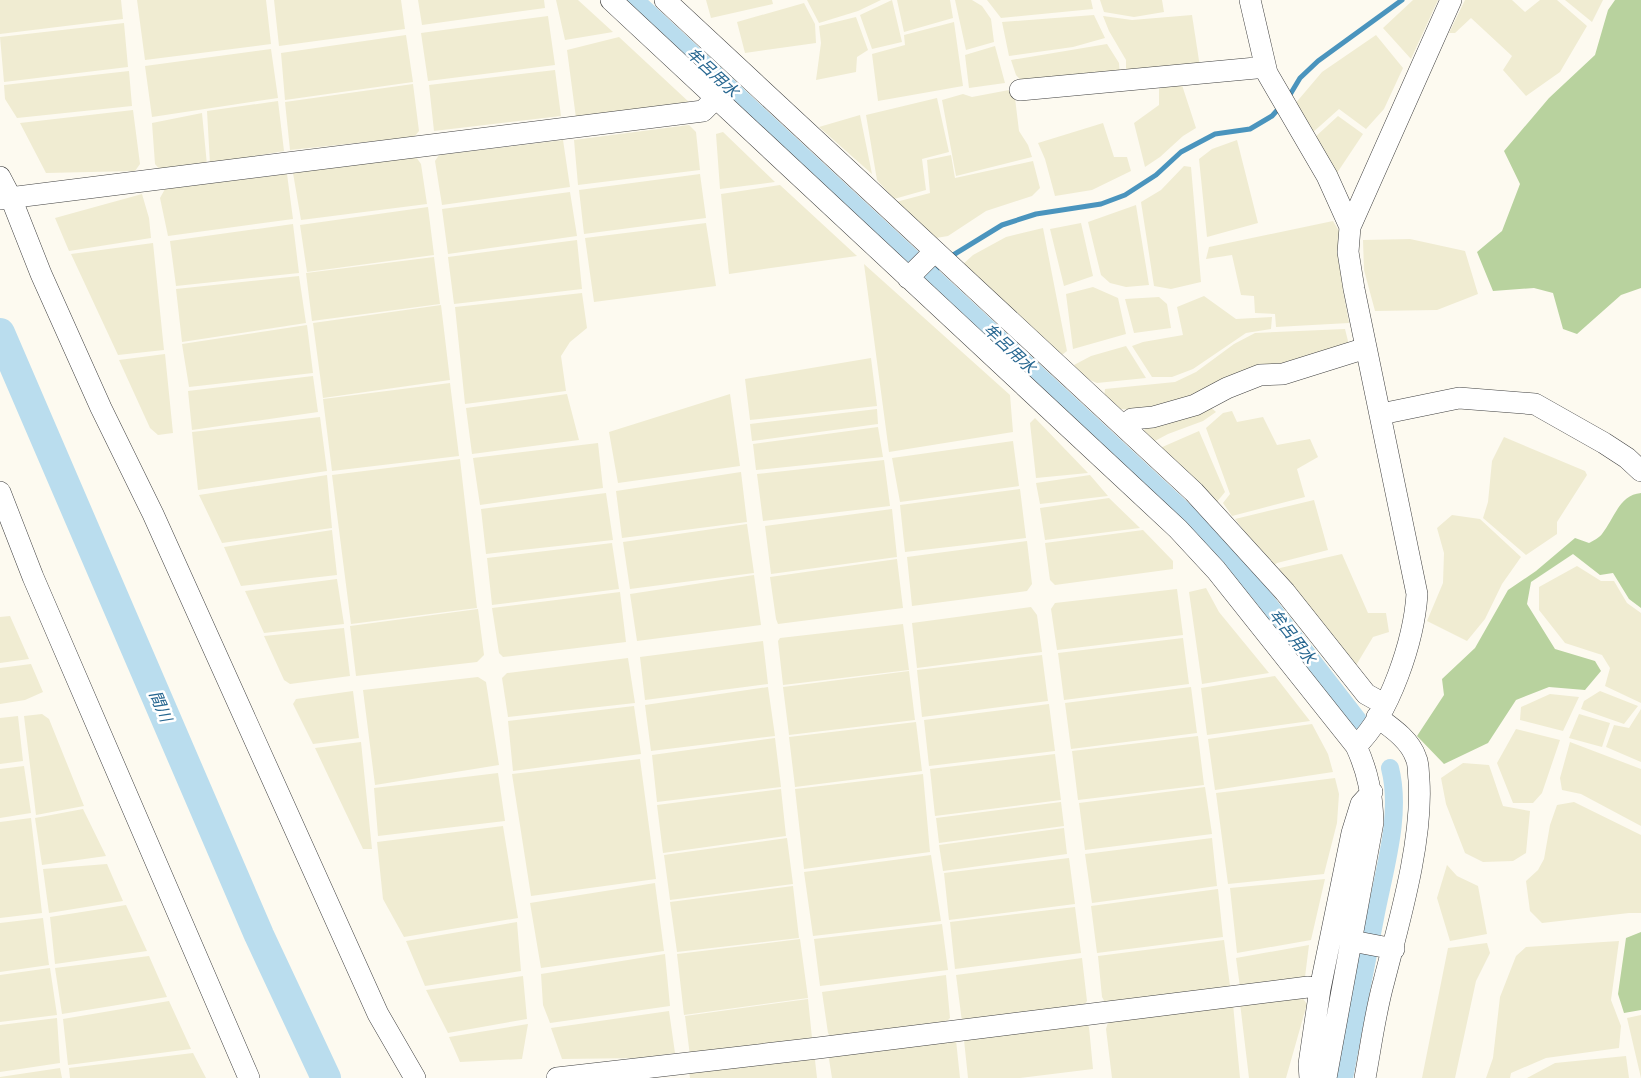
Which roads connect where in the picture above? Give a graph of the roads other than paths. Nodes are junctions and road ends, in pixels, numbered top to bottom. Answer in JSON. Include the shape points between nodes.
{"nodes":[{"id":1,"x":611,"y":0,"type":"edge"},
{"id":2,"x":665,"y":0,"type":"edge"},
{"id":3,"x":1250,"y":0,"type":"edge"},
{"id":4,"x":1451,"y":0,"type":"edge"},
{"id":5,"x":1264,"y":64,"type":"junction"},
{"id":6,"x":1020,"y":90,"type":"dead end"},
{"id":7,"x":716,"y":98,"type":"junction"},
{"id":8,"x":0,"y":177,"type":"edge"},
{"id":9,"x":5,"y":198,"type":"edge"},
{"id":10,"x":1350,"y":227,"type":"junction"},
{"id":11,"x":938,"y":258,"type":"junction"},
{"id":12,"x":910,"y":275,"type":"junction"},
{"id":13,"x":1366,"y":348,"type":"junction"},
{"id":14,"x":1381,"y":414,"type":"junction"},
{"id":15,"x":1124,"y":426,"type":"junction"},
{"id":16,"x":1641,"y":471,"type":"edge"},
{"id":17,"x":0,"y":492,"type":"edge"},
{"id":18,"x":1381,"y":711,"type":"junction"},
{"id":19,"x":1356,"y":746,"type":"junction"},
{"id":20,"x":1372,"y":792,"type":"junction"},
{"id":21,"x":1358,"y":943,"type":"junction"},
{"id":22,"x":1389,"y":948,"type":"junction"},
{"id":23,"x":1320,"y":989,"type":"junction"},
{"id":24,"x":249,"y":1078,"type":"edge"},
{"id":25,"x":415,"y":1078,"type":"edge"},
{"id":26,"x":557,"y":1078,"type":"edge"},
{"id":27,"x":1310,"y":1078,"type":"edge"},
{"id":28,"x":1326,"y":1078,"type":"edge"},
{"id":29,"x":1365,"y":1078,"type":"edge"}],
"edges":[{"from":1,"to":7,"type":"street"},
{"from":2,"to":11,"type":"street"},
{"from":3,"to":5,"type":"street"},
{"from":4,"to":10,"type":"street"},
{"from":5,"to":6,"type":"street","via":[[1256,68]]},
{"from":5,"to":10,"type":"street","via":[[1266,73],[1326,176]]},
{"from":7,"to":9,"type":"street","via":[[703,112]]},
{"from":7,"to":12,"type":"street"},
{"from":8,"to":9,"type":"street"},
{"from":9,"to":25,"type":"street","via":[[157,523],[378,1014]]},
{"from":10,"to":13,"type":"street","via":[[1348,252]]},
{"from":11,"to":12,"type":"street"},
{"from":11,"to":15,"type":"street"},
{"from":12,"to":19,"type":"street","via":[[1178,529],[1216,570]]},
{"from":13,"to":14,"type":"street"},
{"from":13,"to":15,"type":"street","via":[[1283,374],[1260,375],[1195,405],[1132,419]]},
{"from":14,"to":16,"type":"street","via":[[1459,398],[1535,404],[1604,443]]},
{"from":14,"to":18,"type":"street","via":[[1417,594],[1410,646]]},
{"from":15,"to":18,"type":"street","via":[[1234,534]]},
{"from":17,"to":24,"type":"street","via":[[33,577]]},
{"from":18,"to":19,"type":"street"},
{"from":18,"to":22,"type":"street","via":[[1412,749],[1417,760],[1420,793],[1417,825]]},
{"from":19,"to":20,"type":"street","via":[[1366,766]]},
{"from":20,"to":21,"type":"street","via":[[1374,822]]},
{"from":20,"to":23,"type":"street","via":[[1361,804],[1352,833]]},
{"from":21,"to":22,"type":"street"},
{"from":21,"to":28,"type":"street"},
{"from":22,"to":29,"type":"street"},
{"from":23,"to":26,"type":"street","via":[[1308,987]]},
{"from":23,"to":27,"type":"street","via":[[1309,1064]]}]}
